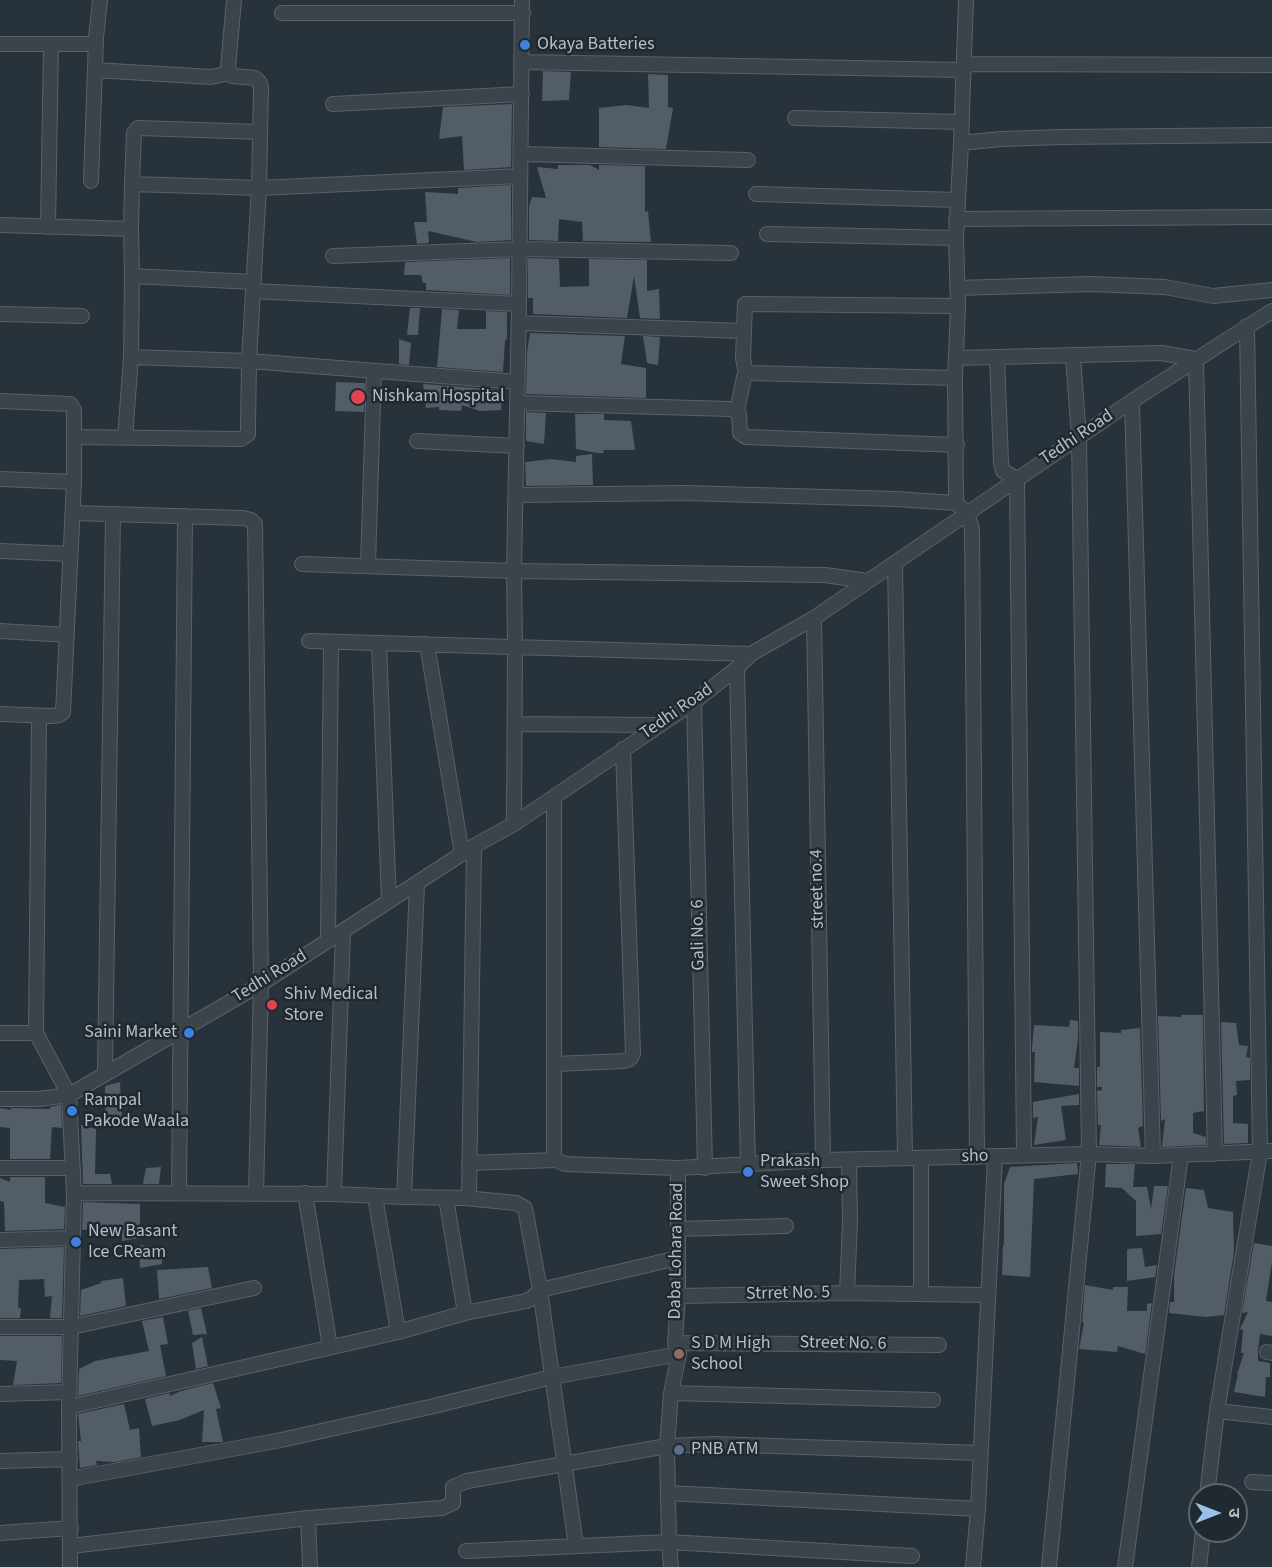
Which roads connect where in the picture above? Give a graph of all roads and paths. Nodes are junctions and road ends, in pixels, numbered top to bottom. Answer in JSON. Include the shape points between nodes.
{"nodes":[{"id":1,"x":100,"y":0,"type":"edge"},
{"id":2,"x":234,"y":0,"type":"edge"},
{"id":3,"x":966,"y":0,"type":"edge"},
{"id":4,"x":522,"y":6,"type":"edge"},
{"id":5,"x":282,"y":13,"type":"dead end"},
{"id":6,"x":0,"y":44,"type":"edge"},
{"id":7,"x":51,"y":44,"type":"junction"},
{"id":8,"x":95,"y":44,"type":"junction"},
{"id":9,"x":522,"y":62,"type":"junction"},
{"id":10,"x":1272,"y":65,"type":"edge"},
{"id":11,"x":964,"y":67,"type":"junction"},
{"id":12,"x":95,"y":70,"type":"junction"},
{"id":13,"x":230,"y":73,"type":"junction"},
{"id":14,"x":522,"y":94,"type":"junction"},
{"id":15,"x":333,"y":104,"type":"dead end"},
{"id":16,"x":795,"y":118,"type":"dead end"},
{"id":17,"x":962,"y":122,"type":"junction"},
{"id":18,"x":260,"y":132,"type":"junction"},
{"id":19,"x":1272,"y":135,"type":"edge"},
{"id":20,"x":961,"y":143,"type":"junction"},
{"id":21,"x":521,"y":154,"type":"junction"},
{"id":22,"x":748,"y":160,"type":"dead end"},
{"id":23,"x":520,"y":176,"type":"junction"},
{"id":24,"x":91,"y":182,"type":"dead end"},
{"id":25,"x":132,"y":184,"type":"junction"},
{"id":26,"x":259,"y":188,"type":"junction"},
{"id":27,"x":756,"y":194,"type":"dead end"},
{"id":28,"x":957,"y":200,"type":"junction"},
{"id":29,"x":1272,"y":217,"type":"edge"},
{"id":30,"x":956,"y":219,"type":"junction"},
{"id":31,"x":0,"y":225,"type":"edge"},
{"id":32,"x":48,"y":227,"type":"junction"},
{"id":33,"x":131,"y":229,"type":"junction"},
{"id":34,"x":767,"y":234,"type":"dead end"},
{"id":35,"x":956,"y":238,"type":"junction"},
{"id":36,"x":520,"y":249,"type":"junction"},
{"id":37,"x":731,"y":253,"type":"dead end"},
{"id":38,"x":333,"y":256,"type":"dead end"},
{"id":39,"x":132,"y":276,"type":"junction"},
{"id":40,"x":253,"y":286,"type":"junction"},
{"id":41,"x":957,"y":288,"type":"junction"},
{"id":42,"x":1272,"y":290,"type":"edge"},
{"id":43,"x":519,"y":304,"type":"junction"},
{"id":44,"x":958,"y":306,"type":"junction"},
{"id":45,"x":1272,"y":311,"type":"edge"},
{"id":46,"x":0,"y":314,"type":"edge"},
{"id":47,"x":82,"y":316,"type":"dead end"},
{"id":48,"x":519,"y":323,"type":"junction"},
{"id":49,"x":1247,"y":326,"type":"junction"},
{"id":50,"x":743,"y":331,"type":"junction"},
{"id":51,"x":1073,"y":356,"type":"junction"},
{"id":52,"x":131,"y":357,"type":"junction"},
{"id":53,"x":956,"y":358,"type":"junction"},
{"id":54,"x":997,"y":358,"type":"junction"},
{"id":55,"x":1196,"y":359,"type":"junction"},
{"id":56,"x":249,"y":361,"type":"junction"},
{"id":57,"x":374,"y":371,"type":"junction"},
{"id":58,"x":747,"y":374,"type":"junction"},
{"id":59,"x":956,"y":378,"type":"junction"},
{"id":60,"x":517,"y":382,"type":"junction"},
{"id":61,"x":0,"y":401,"type":"edge"},
{"id":62,"x":1132,"y":401,"type":"junction"},
{"id":63,"x":518,"y":403,"type":"junction"},
{"id":64,"x":737,"y":411,"type":"junction"},
{"id":65,"x":74,"y":437,"type":"junction"},
{"id":66,"x":1079,"y":437,"type":"junction"},
{"id":67,"x":125,"y":438,"type":"junction"},
{"id":68,"x":417,"y":441,"type":"dead end"},
{"id":69,"x":957,"y":445,"type":"junction"},
{"id":70,"x":517,"y":446,"type":"junction"},
{"id":71,"x":0,"y":479,"type":"edge"},
{"id":72,"x":1017,"y":479,"type":"junction"},
{"id":73,"x":74,"y":482,"type":"junction"},
{"id":74,"x":516,"y":495,"type":"junction"},
{"id":75,"x":956,"y":503,"type":"junction"},
{"id":76,"x":73,"y":513,"type":"junction"},
{"id":77,"x":968,"y":513,"type":"junction"},
{"id":78,"x":113,"y":514,"type":"junction"},
{"id":79,"x":185,"y":516,"type":"junction"},
{"id":80,"x":0,"y":551,"type":"edge"},
{"id":81,"x":70,"y":554,"type":"junction"},
{"id":82,"x":895,"y":563,"type":"junction"},
{"id":83,"x":302,"y":564,"type":"dead end"},
{"id":84,"x":368,"y":565,"type":"junction"},
{"id":85,"x":514,"y":571,"type":"junction"},
{"id":86,"x":867,"y":581,"type":"junction"},
{"id":87,"x":814,"y":618,"type":"junction"},
{"id":88,"x":0,"y":631,"type":"edge"},
{"id":89,"x":67,"y":636,"type":"junction"},
{"id":90,"x":309,"y":642,"type":"dead end"},
{"id":91,"x":331,"y":642,"type":"junction"},
{"id":92,"x":379,"y":643,"type":"junction"},
{"id":93,"x":427,"y":644,"type":"junction"},
{"id":94,"x":515,"y":646,"type":"junction"},
{"id":95,"x":751,"y":654,"type":"junction"},
{"id":96,"x":737,"y":668,"type":"junction"},
{"id":97,"x":694,"y":702,"type":"junction"},
{"id":98,"x":0,"y":714,"type":"edge"},
{"id":99,"x":39,"y":716,"type":"junction"},
{"id":100,"x":515,"y":724,"type":"junction"},
{"id":101,"x":659,"y":725,"type":"junction"},
{"id":102,"x":623,"y":749,"type":"junction"},
{"id":103,"x":554,"y":797,"type":"junction"},
{"id":104,"x":514,"y":824,"type":"junction"},
{"id":105,"x":474,"y":846,"type":"junction"},
{"id":106,"x":462,"y":854,"type":"junction"},
{"id":107,"x":417,"y":884,"type":"junction"},
{"id":108,"x":389,"y":901,"type":"junction"},
{"id":109,"x":343,"y":930,"type":"junction"},
{"id":110,"x":328,"y":940,"type":"junction"},
{"id":111,"x":261,"y":984,"type":"junction"},
{"id":112,"x":180,"y":1030,"type":"junction"},
{"id":113,"x":0,"y":1032,"type":"edge"},
{"id":114,"x":36,"y":1033,"type":"junction"},
{"id":115,"x":555,"y":1064,"type":"junction"},
{"id":116,"x":105,"y":1074,"type":"junction"},
{"id":117,"x":69,"y":1095,"type":"junction"},
{"id":118,"x":0,"y":1099,"type":"edge"},
{"id":119,"x":1266,"y":1152,"type":"edge"},
{"id":120,"x":1089,"y":1154,"type":"junction"},
{"id":121,"x":1215,"y":1154,"type":"junction"},
{"id":122,"x":1024,"y":1155,"type":"junction"},
{"id":123,"x":1181,"y":1155,"type":"junction"},
{"id":124,"x":1153,"y":1156,"type":"junction"},
{"id":125,"x":977,"y":1157,"type":"junction"},
{"id":126,"x":996,"y":1157,"type":"junction"},
{"id":127,"x":905,"y":1158,"type":"junction"},
{"id":128,"x":921,"y":1158,"type":"junction"},
{"id":129,"x":556,"y":1160,"type":"junction"},
{"id":130,"x":823,"y":1160,"type":"junction"},
{"id":131,"x":849,"y":1160,"type":"junction"},
{"id":132,"x":470,"y":1163,"type":"junction"},
{"id":133,"x":748,"y":1166,"type":"junction"},
{"id":134,"x":0,"y":1168,"type":"edge"},
{"id":135,"x":72,"y":1168,"type":"junction"},
{"id":136,"x":678,"y":1168,"type":"junction"},
{"id":137,"x":705,"y":1168,"type":"junction"},
{"id":138,"x":74,"y":1193,"type":"junction"},
{"id":139,"x":179,"y":1193,"type":"junction"},
{"id":140,"x":256,"y":1193,"type":"junction"},
{"id":141,"x":305,"y":1194,"type":"junction"},
{"id":142,"x":334,"y":1194,"type":"junction"},
{"id":143,"x":375,"y":1196,"type":"junction"},
{"id":144,"x":404,"y":1197,"type":"junction"},
{"id":145,"x":446,"y":1198,"type":"junction"},
{"id":146,"x":465,"y":1198,"type":"junction"},
{"id":147,"x":786,"y":1226,"type":"dead end"},
{"id":148,"x":678,"y":1229,"type":"junction"},
{"id":149,"x":72,"y":1238,"type":"junction"},
{"id":150,"x":0,"y":1240,"type":"edge"},
{"id":151,"x":678,"y":1258,"type":"junction"},
{"id":152,"x":254,"y":1288,"type":"dead end"},
{"id":153,"x":540,"y":1290,"type":"junction"},
{"id":154,"x":847,"y":1293,"type":"junction"},
{"id":155,"x":921,"y":1294,"type":"junction"},
{"id":156,"x":988,"y":1295,"type":"junction"},
{"id":157,"x":678,"y":1296,"type":"junction"},
{"id":158,"x":465,"y":1313,"type":"junction"},
{"id":159,"x":0,"y":1327,"type":"edge"},
{"id":160,"x":71,"y":1327,"type":"junction"},
{"id":161,"x":398,"y":1332,"type":"junction"},
{"id":162,"x":939,"y":1345,"type":"dead end"},
{"id":163,"x":330,"y":1347,"type":"junction"},
{"id":164,"x":677,"y":1348,"type":"junction"},
{"id":165,"x":552,"y":1377,"type":"junction"},
{"id":166,"x":69,"y":1392,"type":"junction"},
{"id":167,"x":671,"y":1393,"type":"junction"},
{"id":168,"x":0,"y":1394,"type":"edge"},
{"id":169,"x":933,"y":1400,"type":"dead end"},
{"id":170,"x":69,"y":1407,"type":"junction"},
{"id":171,"x":1217,"y":1411,"type":"junction"},
{"id":172,"x":1272,"y":1417,"type":"edge"},
{"id":173,"x":667,"y":1446,"type":"junction"},
{"id":174,"x":980,"y":1453,"type":"junction"},
{"id":175,"x":70,"y":1459,"type":"junction"},
{"id":176,"x":0,"y":1461,"type":"edge"},
{"id":177,"x":565,"y":1464,"type":"junction"},
{"id":178,"x":70,"y":1479,"type":"junction"},
{"id":179,"x":1252,"y":1482,"type":"dead end"},
{"id":180,"x":1208,"y":1483,"type":"edge"},
{"id":181,"x":1272,"y":1483,"type":"edge"},
{"id":182,"x":668,"y":1494,"type":"junction"},
{"id":183,"x":978,"y":1509,"type":"junction"},
{"id":184,"x":308,"y":1518,"type":"junction"},
{"id":185,"x":71,"y":1528,"type":"junction"},
{"id":186,"x":0,"y":1533,"type":"edge"},
{"id":187,"x":669,"y":1542,"type":"junction"},
{"id":188,"x":1202,"y":1543,"type":"edge"},
{"id":189,"x":71,"y":1546,"type":"junction"},
{"id":190,"x":576,"y":1546,"type":"junction"},
{"id":191,"x":466,"y":1551,"type":"dead end"},
{"id":192,"x":912,"y":1556,"type":"dead end"},
{"id":193,"x":70,"y":1567,"type":"edge"},
{"id":194,"x":310,"y":1567,"type":"edge"},
{"id":195,"x":671,"y":1567,"type":"edge"},
{"id":196,"x":973,"y":1567,"type":"edge"},
{"id":197,"x":1049,"y":1567,"type":"edge"},
{"id":198,"x":1125,"y":1567,"type":"edge"},
{"id":199,"x":1199,"y":1567,"type":"edge"}],
"edges":[{"from":1,"to":8,"type":"street"},
{"from":2,"to":13,"type":"street"},
{"from":3,"to":11,"type":"street"},
{"from":4,"to":5,"type":"street"},
{"from":4,"to":9,"type":"street"},
{"from":6,"to":7,"type":"street"},
{"from":7,"to":8,"type":"street"},
{"from":7,"to":32,"type":"street"},
{"from":8,"to":12,"type":"street"},
{"from":9,"to":11,"type":"street"},
{"from":9,"to":14,"type":"street"},
{"from":10,"to":11,"type":"street"},
{"from":11,"to":17,"type":"street"},
{"from":12,"to":13,"type":"street","via":[[211,77]]},
{"from":12,"to":24,"type":"street"},
{"from":13,"to":18,"type":"street","via":[[255,78],[260,83]]},
{"from":14,"to":15,"type":"street"},
{"from":14,"to":21,"type":"street"},
{"from":16,"to":17,"type":"street"},
{"from":17,"to":20,"type":"street"},
{"from":18,"to":25,"type":"street","via":[[136,129]]},
{"from":18,"to":26,"type":"street"},
{"from":19,"to":20,"type":"street","via":[[1062,137]]},
{"from":20,"to":28,"type":"street"},
{"from":21,"to":22,"type":"street"},
{"from":21,"to":23,"type":"street"},
{"from":23,"to":26,"type":"street"},
{"from":23,"to":36,"type":"street"},
{"from":25,"to":26,"type":"street"},
{"from":25,"to":33,"type":"street"},
{"from":26,"to":40,"type":"street"},
{"from":27,"to":28,"type":"street"},
{"from":28,"to":30,"type":"street"},
{"from":29,"to":30,"type":"street"},
{"from":30,"to":35,"type":"street"},
{"from":31,"to":32,"type":"street"},
{"from":32,"to":33,"type":"street"},
{"from":33,"to":39,"type":"street"},
{"from":34,"to":35,"type":"street"},
{"from":35,"to":41,"type":"street"},
{"from":36,"to":37,"type":"street"},
{"from":36,"to":38,"type":"street"},
{"from":36,"to":43,"type":"street"},
{"from":39,"to":40,"type":"street"},
{"from":39,"to":52,"type":"street"},
{"from":40,"to":43,"type":"street"},
{"from":40,"to":56,"type":"street"},
{"from":41,"to":42,"type":"street","via":[[1091,284],[1165,287],[1213,296]]},
{"from":41,"to":44,"type":"street"},
{"from":43,"to":48,"type":"street"},
{"from":44,"to":50,"type":"street","via":[[745,304]]},
{"from":44,"to":53,"type":"street"},
{"from":45,"to":49,"type":"street","name":"Tedhi Road"},
{"from":46,"to":47,"type":"street"},
{"from":48,"to":50,"type":"street"},
{"from":48,"to":60,"type":"street"},
{"from":49,"to":55,"type":"street","name":"Tedhi Road"},
{"from":49,"to":119,"type":"street"},
{"from":50,"to":58,"type":"street"},
{"from":51,"to":54,"type":"street"},
{"from":51,"to":55,"type":"street","via":[[1161,354]]},
{"from":51,"to":66,"type":"street"},
{"from":52,"to":56,"type":"street"},
{"from":52,"to":67,"type":"street"},
{"from":53,"to":54,"type":"street"},
{"from":53,"to":59,"type":"street"},
{"from":54,"to":72,"type":"street","via":[[1000,462],[1008,476]]},
{"from":55,"to":62,"type":"street","name":"Tedhi Road"},
{"from":55,"to":121,"type":"street"},
{"from":56,"to":57,"type":"street"},
{"from":56,"to":67,"type":"street","via":[[245,437]]},
{"from":57,"to":60,"type":"street"},
{"from":57,"to":84,"type":"street"},
{"from":58,"to":59,"type":"street"},
{"from":58,"to":64,"type":"street"},
{"from":59,"to":69,"type":"street"},
{"from":60,"to":63,"type":"street"},
{"from":61,"to":65,"type":"street","via":[[70,404],[74,410]]},
{"from":62,"to":66,"type":"street","name":"Tedhi Road"},
{"from":62,"to":124,"type":"street"},
{"from":63,"to":64,"type":"street"},
{"from":63,"to":70,"type":"street"},
{"from":64,"to":69,"type":"street","via":[[740,433],[746,437]]},
{"from":65,"to":67,"type":"street"},
{"from":65,"to":73,"type":"street"},
{"from":66,"to":72,"type":"street","name":"Tedhi Road"},
{"from":66,"to":120,"type":"street"},
{"from":68,"to":70,"type":"street"},
{"from":69,"to":75,"type":"street"},
{"from":70,"to":74,"type":"street"},
{"from":71,"to":73,"type":"street"},
{"from":72,"to":77,"type":"street","name":"Tedhi Road"},
{"from":72,"to":122,"type":"street"},
{"from":73,"to":76,"type":"street"},
{"from":74,"to":75,"type":"street","via":[[685,493]]},
{"from":74,"to":85,"type":"street"},
{"from":75,"to":77,"type":"street"},
{"from":76,"to":78,"type":"street"},
{"from":76,"to":81,"type":"street"},
{"from":77,"to":82,"type":"street","name":"Tedhi Road"},
{"from":77,"to":125,"type":"street","via":[[972,529]]},
{"from":78,"to":79,"type":"street"},
{"from":78,"to":116,"type":"street"},
{"from":79,"to":111,"type":"street","via":[[243,518],[251,520],[257,530]]},
{"from":79,"to":112,"type":"street"},
{"from":80,"to":81,"type":"street"},
{"from":81,"to":89,"type":"street"},
{"from":82,"to":86,"type":"street","name":"Tedhi Road"},
{"from":82,"to":127,"type":"street"},
{"from":83,"to":84,"type":"street"},
{"from":84,"to":85,"type":"street"},
{"from":85,"to":86,"type":"street","via":[[825,575]]},
{"from":85,"to":94,"type":"street"},
{"from":86,"to":87,"type":"street","name":"Tedhi Road"},
{"from":87,"to":95,"type":"street","name":"Tedhi Road"},
{"from":87,"to":130,"type":"street","name":"street no.4"},
{"from":88,"to":89,"type":"street"},
{"from":89,"to":99,"type":"street","via":[[63,712]]},
{"from":90,"to":91,"type":"street"},
{"from":91,"to":92,"type":"street"},
{"from":91,"to":110,"type":"street"},
{"from":92,"to":93,"type":"street"},
{"from":92,"to":108,"type":"street"},
{"from":93,"to":94,"type":"street"},
{"from":93,"to":106,"type":"street"},
{"from":94,"to":95,"type":"street"},
{"from":94,"to":100,"type":"street"},
{"from":95,"to":96,"type":"street","name":"Tedhi Road"},
{"from":96,"to":97,"type":"street","name":"Tedhi Road"},
{"from":96,"to":133,"type":"street"},
{"from":97,"to":101,"type":"street","name":"Tedhi Road"},
{"from":97,"to":137,"type":"street","name":"Gali No. 6"},
{"from":98,"to":99,"type":"street"},
{"from":99,"to":114,"type":"street"},
{"from":100,"to":101,"type":"street"},
{"from":100,"to":104,"type":"street"},
{"from":101,"to":102,"type":"street","name":"Tedhi Road"},
{"from":102,"to":103,"type":"street","name":"Tedhi Road"},
{"from":102,"to":115,"type":"street","via":[[633,1054],[623,1061]]},
{"from":103,"to":104,"type":"street","name":"Tedhi Road"},
{"from":103,"to":115,"type":"street"},
{"from":104,"to":105,"type":"street","name":"Tedhi Road"},
{"from":105,"to":106,"type":"street","name":"Tedhi Road"},
{"from":105,"to":132,"type":"street"},
{"from":106,"to":107,"type":"street","name":"Tedhi Road"},
{"from":107,"to":108,"type":"street","name":"Tedhi Road"},
{"from":107,"to":144,"type":"street"},
{"from":108,"to":109,"type":"street","name":"Tedhi Road"},
{"from":109,"to":110,"type":"street","name":"Tedhi Road"},
{"from":109,"to":142,"type":"street"},
{"from":110,"to":111,"type":"street","name":"Tedhi Road"},
{"from":111,"to":112,"type":"street","name":"Tedhi Road"},
{"from":111,"to":140,"type":"street"},
{"from":112,"to":116,"type":"street","name":"Tedhi Road"},
{"from":112,"to":139,"type":"street"},
{"from":113,"to":114,"type":"street"},
{"from":114,"to":117,"type":"street"},
{"from":115,"to":129,"type":"street"},
{"from":116,"to":117,"type":"street","name":"Tedhi Road"},
{"from":117,"to":118,"type":"street"},
{"from":117,"to":135,"type":"street"},
{"from":119,"to":121,"type":"street","name":"sho"},
{"from":119,"to":171,"type":"street"},
{"from":120,"to":122,"type":"street","name":"sho"},
{"from":120,"to":124,"type":"street","name":"sho"},
{"from":120,"to":197,"type":"street"},
{"from":121,"to":123,"type":"street","name":"sho"},
{"from":122,"to":126,"type":"street","name":"sho"},
{"from":123,"to":124,"type":"street","name":"sho"},
{"from":123,"to":198,"type":"street"},
{"from":125,"to":126,"type":"street","name":"sho"},
{"from":125,"to":128,"type":"street","name":"sho"},
{"from":126,"to":156,"type":"street"},
{"from":127,"to":128,"type":"street","name":"sho"},
{"from":127,"to":131,"type":"street","name":"sho"},
{"from":128,"to":155,"type":"street"},
{"from":129,"to":132,"type":"street","name":"Daba Lohara Road"},
{"from":129,"to":136,"type":"street","name":"Daba Lohara Road","via":[[565,1164]]},
{"from":130,"to":131,"type":"street","name":"sho"},
{"from":130,"to":133,"type":"street","name":"sho"},
{"from":131,"to":154,"type":"street"},
{"from":132,"to":146,"type":"street","via":[[469,1198]]},
{"from":133,"to":137,"type":"street","name":"sho"},
{"from":134,"to":135,"type":"street"},
{"from":135,"to":138,"type":"street"},
{"from":136,"to":137,"type":"street","name":"sho"},
{"from":136,"to":148,"type":"street","name":"Daba Lohara Road"},
{"from":138,"to":139,"type":"street"},
{"from":138,"to":149,"type":"street"},
{"from":139,"to":140,"type":"street"},
{"from":140,"to":141,"type":"street"},
{"from":141,"to":142,"type":"street"},
{"from":141,"to":163,"type":"street"},
{"from":142,"to":143,"type":"street"},
{"from":143,"to":144,"type":"street"},
{"from":143,"to":161,"type":"street"},
{"from":144,"to":145,"type":"street"},
{"from":145,"to":146,"type":"street"},
{"from":145,"to":158,"type":"street"},
{"from":146,"to":153,"type":"street","via":[[516,1203],[525,1208]]},
{"from":147,"to":148,"type":"street"},
{"from":148,"to":151,"type":"street","name":"Daba Lohara Road"},
{"from":149,"to":150,"type":"street"},
{"from":149,"to":160,"type":"street"},
{"from":151,"to":153,"type":"street"},
{"from":151,"to":157,"type":"street","name":"Daba Lohara Road"},
{"from":152,"to":160,"type":"street"},
{"from":153,"to":158,"type":"street","via":[[525,1301]]},
{"from":153,"to":165,"type":"street"},
{"from":154,"to":155,"type":"street","name":"Strret No. 5"},
{"from":154,"to":157,"type":"street","name":"Strret No. 5"},
{"from":155,"to":156,"type":"street","name":"Strret No. 5"},
{"from":156,"to":174,"type":"street"},
{"from":157,"to":164,"type":"street","name":"Daba Lohara Road"},
{"from":158,"to":161,"type":"street"},
{"from":159,"to":160,"type":"street"},
{"from":160,"to":166,"type":"street"},
{"from":161,"to":163,"type":"street"},
{"from":162,"to":164,"type":"street","name":"Street No. 6"},
{"from":163,"to":170,"type":"street"},
{"from":164,"to":165,"type":"street","name":"Street No. 6"},
{"from":164,"to":167,"type":"street","name":"Daba Lohara Road"},
{"from":165,"to":177,"type":"street"},
{"from":165,"to":178,"type":"street","name":"Street No. 6","via":[[281,1440]]},
{"from":166,"to":168,"type":"street"},
{"from":166,"to":170,"type":"street"},
{"from":167,"to":169,"type":"street"},
{"from":167,"to":173,"type":"street","name":"Daba Lohara Road"},
{"from":170,"to":175,"type":"street"},
{"from":171,"to":172,"type":"street"},
{"from":171,"to":180,"type":"street"},
{"from":173,"to":174,"type":"street","via":[[714,1444]]},
{"from":173,"to":177,"type":"street"},
{"from":173,"to":182,"type":"street","name":"Daba Lohara Road"},
{"from":174,"to":183,"type":"street"},
{"from":175,"to":176,"type":"street"},
{"from":175,"to":178,"type":"street"},
{"from":177,"to":184,"type":"street","via":[[456,1485],[453,1503],[442,1508]]},
{"from":177,"to":190,"type":"street"},
{"from":178,"to":185,"type":"street"},
{"from":179,"to":181,"type":"street"},
{"from":182,"to":183,"type":"street"},
{"from":182,"to":187,"type":"street","name":"Daba Lohara Road"},
{"from":183,"to":196,"type":"street"},
{"from":184,"to":189,"type":"street"},
{"from":184,"to":194,"type":"street"},
{"from":185,"to":186,"type":"street"},
{"from":185,"to":189,"type":"street"},
{"from":187,"to":190,"type":"street"},
{"from":187,"to":192,"type":"street"},
{"from":187,"to":195,"type":"street","name":"Daba Lohara Road"},
{"from":188,"to":199,"type":"street"},
{"from":189,"to":193,"type":"street"},
{"from":190,"to":191,"type":"street"}]}
